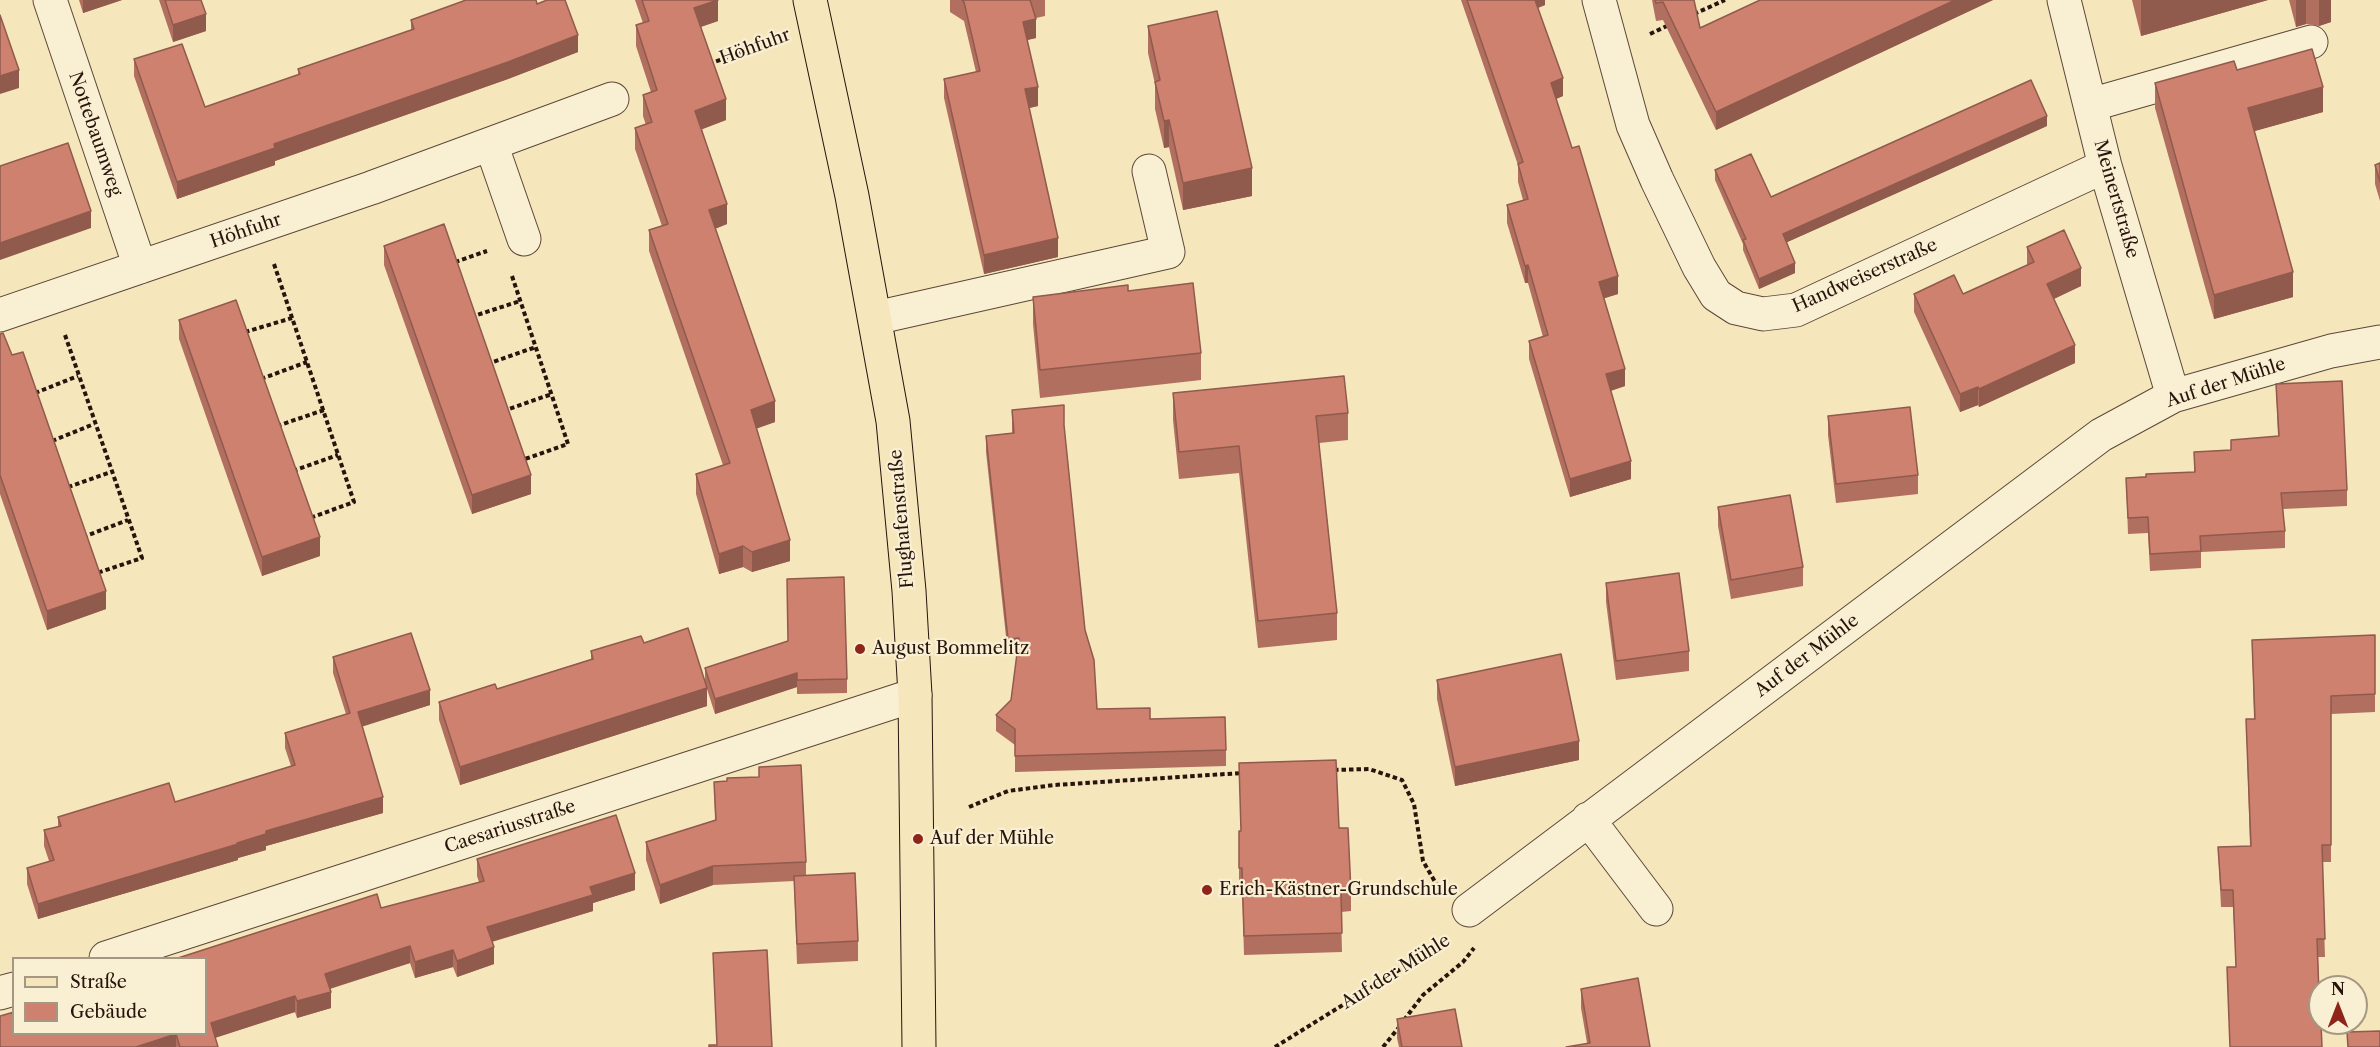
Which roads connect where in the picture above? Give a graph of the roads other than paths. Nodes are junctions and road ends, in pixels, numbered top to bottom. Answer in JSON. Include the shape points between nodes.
{"nodes":[{"id":1,"x":50,"y":0,"type":"edge"},
{"id":2,"x":1599,"y":0,"type":"edge"},
{"id":3,"x":2064,"y":0,"type":"edge"},
{"id":4,"x":813,"y":13,"type":"edge"},
{"id":5,"x":2311,"y":42,"type":"dead end"},
{"id":6,"x":612,"y":99,"type":"dead end"},
{"id":7,"x":2090,"y":105,"type":"junction"},
{"id":8,"x":491,"y":144,"type":"junction"},
{"id":9,"x":2105,"y":166,"type":"junction"},
{"id":10,"x":1149,"y":171,"type":"dead end"},
{"id":11,"x":524,"y":239,"type":"dead end"},
{"id":12,"x":140,"y":267,"type":"junction"},
{"id":13,"x":0,"y":315,"type":"edge"},
{"id":14,"x":875,"y":318,"type":"junction"},
{"id":15,"x":2380,"y":342,"type":"edge"},
{"id":16,"x":2174,"y":396,"type":"junction"},
{"id":17,"x":915,"y":695,"type":"junction"},
{"id":18,"x":1588,"y":819,"type":"junction"},
{"id":19,"x":1656,"y":909,"type":"dead end"},
{"id":20,"x":1471,"y":923,"type":"road end"},
{"id":21,"x":109,"y":957,"type":"edge"},
{"id":22,"x":919,"y":1047,"type":"edge"}],
"edges":[{"from":1,"to":12,"type":"street","name":"Nottebaumweg"},
{"from":2,"to":9,"type":"street","name":"Handweiserstraße","via":[[1634,125],[1657,180],[1716,295],[1736,308],[1763,314],[1796,309]]},
{"from":3,"to":7,"type":"street","name":"Meinertstraße"},
{"from":4,"to":14,"type":"main road","name":"Flughafenstraße"},
{"from":5,"to":7,"type":"street"},
{"from":6,"to":8,"type":"street","name":"Höhfuhr"},
{"from":7,"to":9,"type":"street","name":"Meinertstraße"},
{"from":8,"to":11,"type":"street"},
{"from":8,"to":12,"type":"street","name":"Höhfuhr"},
{"from":9,"to":16,"type":"street","name":"Meinertstraße"},
{"from":10,"to":14,"type":"street","via":[[1168,252]]},
{"from":12,"to":13,"type":"street","name":"Höhfuhr"},
{"from":14,"to":17,"type":"main road","name":"Flughafenstraße","via":[[893,421]]},
{"from":15,"to":16,"type":"street","name":"Auf der Mühle","via":[[2331,351]]},
{"from":16,"to":18,"type":"street","name":"Auf der Mühle","via":[[2101,435]]},
{"from":17,"to":21,"type":"street","name":"Caesariusstraße"},
{"from":17,"to":22,"type":"main road","name":"Flughafenstraße"},
{"from":18,"to":19,"type":"street"},
{"from":18,"to":20,"type":"street","name":"Auf der Mühle"}]}
